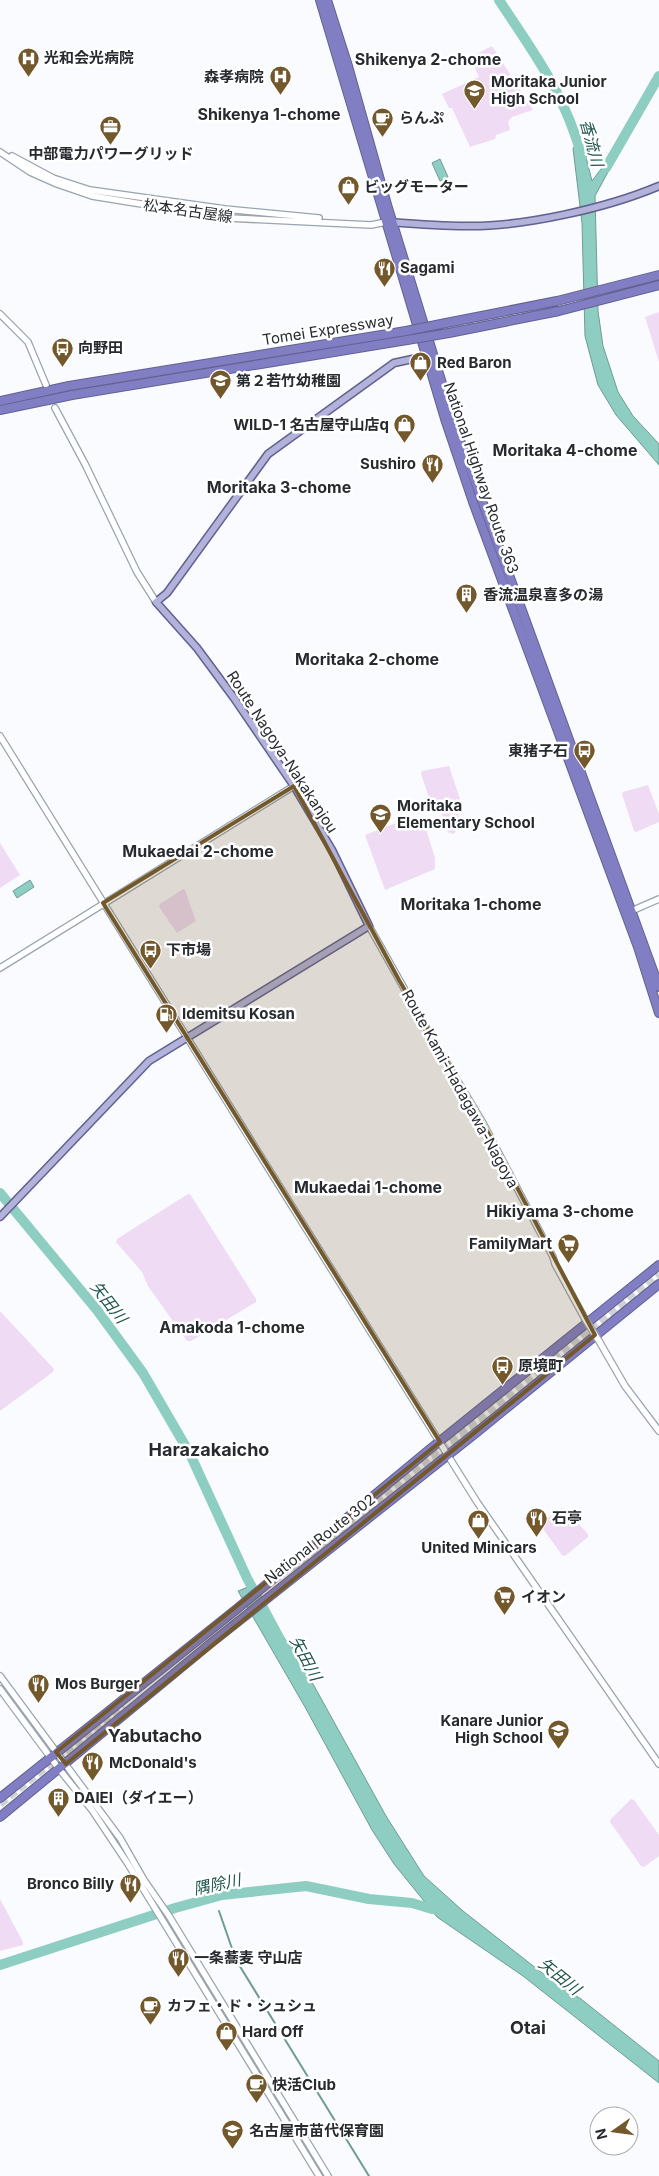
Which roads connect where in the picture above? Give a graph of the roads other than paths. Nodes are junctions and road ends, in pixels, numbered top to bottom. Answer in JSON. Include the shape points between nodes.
{"nodes":[{"id":1,"x":320,"y":0,"type":"edge"},
{"id":2,"x":327,"y":0,"type":"edge"},
{"id":3,"x":0,"y":150,"type":"edge"},
{"id":4,"x":659,"y":186,"type":"edge"},
{"id":5,"x":389,"y":222,"type":"junction"},
{"id":6,"x":659,"y":275,"type":"edge"},
{"id":7,"x":659,"y":285,"type":"edge"},
{"id":8,"x":0,"y":314,"type":"edge"},
{"id":9,"x":429,"y":355,"type":"junction"},
{"id":10,"x":46,"y":385,"type":"dead end"},
{"id":11,"x":0,"y":401,"type":"edge"},
{"id":12,"x":55,"y":408,"type":"dead end"},
{"id":13,"x":0,"y":410,"type":"edge"},
{"id":14,"x":156,"y":602,"type":"junction"},
{"id":15,"x":0,"y":736,"type":"edge"},
{"id":16,"x":294,"y":786,"type":"junction"},
{"id":17,"x":659,"y":899,"type":"edge"},
{"id":18,"x":103,"y":903,"type":"junction"},
{"id":19,"x":629,"y":912,"type":"junction"},
{"id":20,"x":369,"y":926,"type":"junction"},
{"id":21,"x":0,"y":968,"type":"edge"},
{"id":22,"x":659,"y":987,"type":"edge"},
{"id":23,"x":659,"y":1013,"type":"edge"},
{"id":24,"x":188,"y":1036,"type":"junction"},
{"id":25,"x":0,"y":1216,"type":"edge"},
{"id":26,"x":659,"y":1265,"type":"edge"},
{"id":27,"x":659,"y":1284,"type":"edge"},
{"id":28,"x":659,"y":1431,"type":"edge"},
{"id":29,"x":440,"y":1442,"type":"junction"},
{"id":30,"x":448,"y":1455,"type":"junction"},
{"id":31,"x":0,"y":1676,"type":"edge"},
{"id":32,"x":0,"y":1688,"type":"edge"},
{"id":33,"x":53,"y":1754,"type":"junction"},
{"id":34,"x":66,"y":1764,"type":"junction"},
{"id":35,"x":659,"y":1764,"type":"edge"},
{"id":36,"x":59,"y":1770,"type":"junction"},
{"id":37,"x":28,"y":1795,"type":"junction"},
{"id":38,"x":1,"y":1797,"type":"edge"},
{"id":39,"x":0,"y":1817,"type":"edge"},
{"id":40,"x":0,"y":1824,"type":"edge"},
{"id":41,"x":319,"y":2176,"type":"edge"},
{"id":42,"x":328,"y":2176,"type":"edge"}],
"edges":[{"from":1,"to":5,"type":"highway","name":"National Highway Route 363"},
{"from":2,"to":5,"type":"highway","name":"National Highway Route 363"},
{"from":3,"to":5,"type":"street","name":"松本名古屋線","via":[[30,172],[92,196],[228,218],[371,225]]},
{"from":4,"to":5,"type":"main road","via":[[598,206],[528,220],[465,226]]},
{"from":5,"to":9,"type":"highway","name":"National Highway Route 363"},
{"from":6,"to":11,"type":"highway","name":"Tomei Expressway","bridge":true,"via":[[557,301],[406,331],[108,379]]},
{"from":7,"to":13,"type":"highway","name":"Tomei Expressway","bridge":true,"via":[[559,311],[449,333],[72,395]]},
{"from":8,"to":10,"type":"street","via":[[28,342]]},
{"from":9,"to":14,"type":"main road","via":[[394,363],[268,454],[167,593]]},
{"from":9,"to":19,"type":"highway","name":"National Highway Route 363","via":[[473,502]]},
{"from":12,"to":14,"type":"street","via":[[137,572]]},
{"from":14,"to":16,"type":"main road","name":"Route Nagoya-Nakakanjou","via":[[234,698]]},
{"from":15,"to":18,"type":"street"},
{"from":16,"to":18,"type":"street"},
{"from":16,"to":20,"type":"main road","name":"Route Nagoya-Nakakanjou","via":[[332,850]]},
{"from":17,"to":19,"type":"street"},
{"from":18,"to":21,"type":"street"},
{"from":18,"to":24,"type":"street"},
{"from":19,"to":22,"type":"highway","name":"National Highway Route 363"},
{"from":19,"to":23,"type":"highway","name":"National Highway Route 363"},
{"from":20,"to":24,"type":"main road"},
{"from":20,"to":28,"type":"street","name":"Route Kami-Hadagawa-Nagoya","bridge":true,"via":[[483,1123],[585,1319],[625,1386]]},
{"from":24,"to":25,"type":"main road","via":[[149,1062]]},
{"from":24,"to":29,"type":"street"},
{"from":26,"to":29,"type":"highway","name":"National Route 302"},
{"from":27,"to":30,"type":"highway","name":"National Route 302"},
{"from":29,"to":30,"type":"street"},
{"from":29,"to":33,"type":"highway","name":"National Route 302"},
{"from":30,"to":34,"type":"highway","name":"National Route 302","via":[[271,1594]]},
{"from":30,"to":35,"type":"street","via":[[503,1541]]},
{"from":31,"to":33,"type":"street"},
{"from":32,"to":33,"type":"street"},
{"from":33,"to":34,"type":"street"},
{"from":33,"to":36,"type":"street"},
{"from":33,"to":38,"type":"highway","name":"National Route 302"},
{"from":34,"to":36,"type":"highway","name":"National Route 302"},
{"from":34,"to":42,"type":"street","via":[[120,1838]]},
{"from":36,"to":37,"type":"highway","name":"National Route 302"},
{"from":36,"to":41,"type":"street","via":[[92,1810]]},
{"from":37,"to":39,"type":"highway","name":"National Route 302"},
{"from":37,"to":40,"type":"highway"}]}
